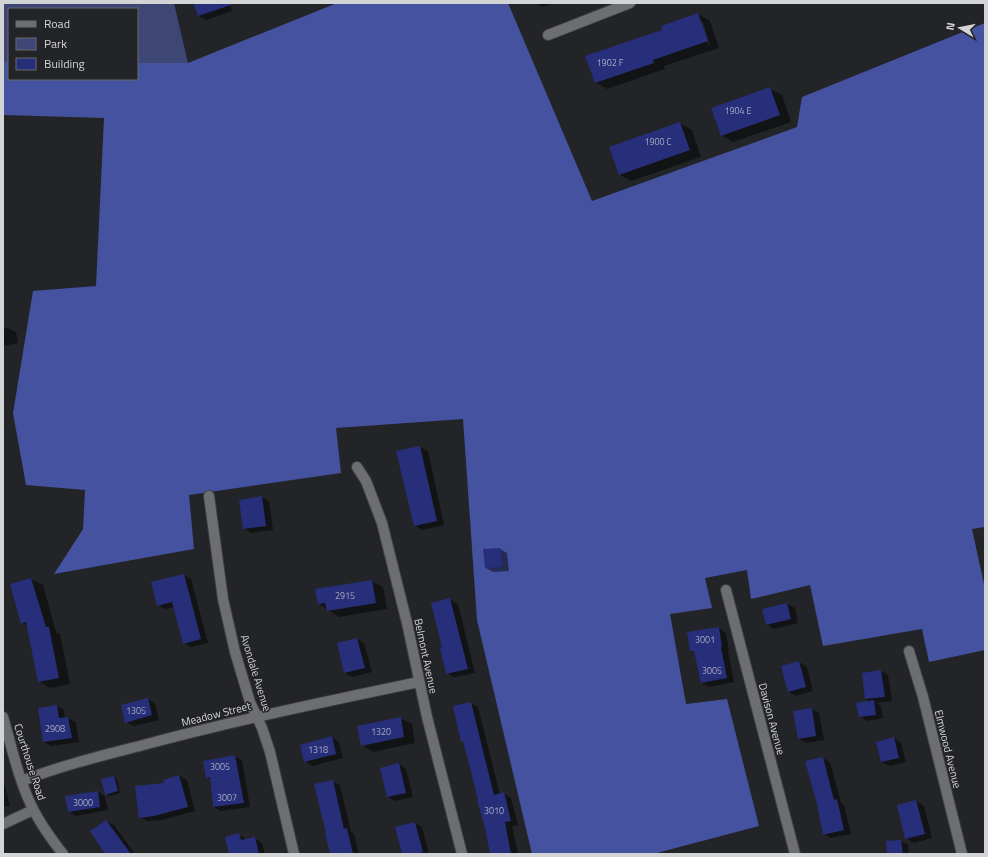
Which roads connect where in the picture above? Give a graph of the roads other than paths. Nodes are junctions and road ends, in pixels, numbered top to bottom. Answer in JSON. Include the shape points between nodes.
{"nodes":[{"id":1,"x":630,"y":3,"type":"edge"},
{"id":2,"x":548,"y":35,"type":"dead end"},
{"id":3,"x":357,"y":467,"type":"dead end"},
{"id":4,"x":209,"y":496,"type":"dead end"},
{"id":5,"x":726,"y":590,"type":"dead end"},
{"id":6,"x":909,"y":651,"type":"dead end"},
{"id":7,"x":419,"y":682,"type":"junction"},
{"id":8,"x":3,"y":717,"type":"edge"},
{"id":9,"x":257,"y":717,"type":"junction"},
{"id":10,"x":22,"y":781,"type":"junction"},
{"id":11,"x":33,"y":810,"type":"junction"},
{"id":12,"x":3,"y":824,"type":"edge"},
{"id":13,"x":62,"y":854,"type":"edge"},
{"id":14,"x":294,"y":854,"type":"edge"},
{"id":15,"x":462,"y":854,"type":"edge"},
{"id":16,"x":795,"y":854,"type":"edge"},
{"id":17,"x":962,"y":854,"type":"edge"}],
"edges":[{"from":1,"to":2,"type":"street"},
{"from":3,"to":7,"type":"street","name":"Belmont Avenue","via":[[366,481],[382,524]]},
{"from":4,"to":9,"type":"street","name":"Avondale Avenue","via":[[225,605],[235,652]]},
{"from":5,"to":16,"type":"street","name":"Davison Avenue"},
{"from":6,"to":17,"type":"street","name":"Elmwood Avenue","via":[[927,712]]},
{"from":7,"to":9,"type":"street","name":"Meadow Street"},
{"from":7,"to":15,"type":"street","name":"Belmont Avenue"},
{"from":8,"to":10,"type":"street","name":"Courthouse Road"},
{"from":9,"to":10,"type":"street","name":"Meadow Street","via":[[52,769]]},
{"from":9,"to":14,"type":"street","name":"Avondale Avenue","via":[[270,752]]},
{"from":10,"to":11,"type":"street","name":"Courthouse Road"},
{"from":11,"to":12,"type":"street"},
{"from":11,"to":13,"type":"street","name":"Courthouse Road"}]}
